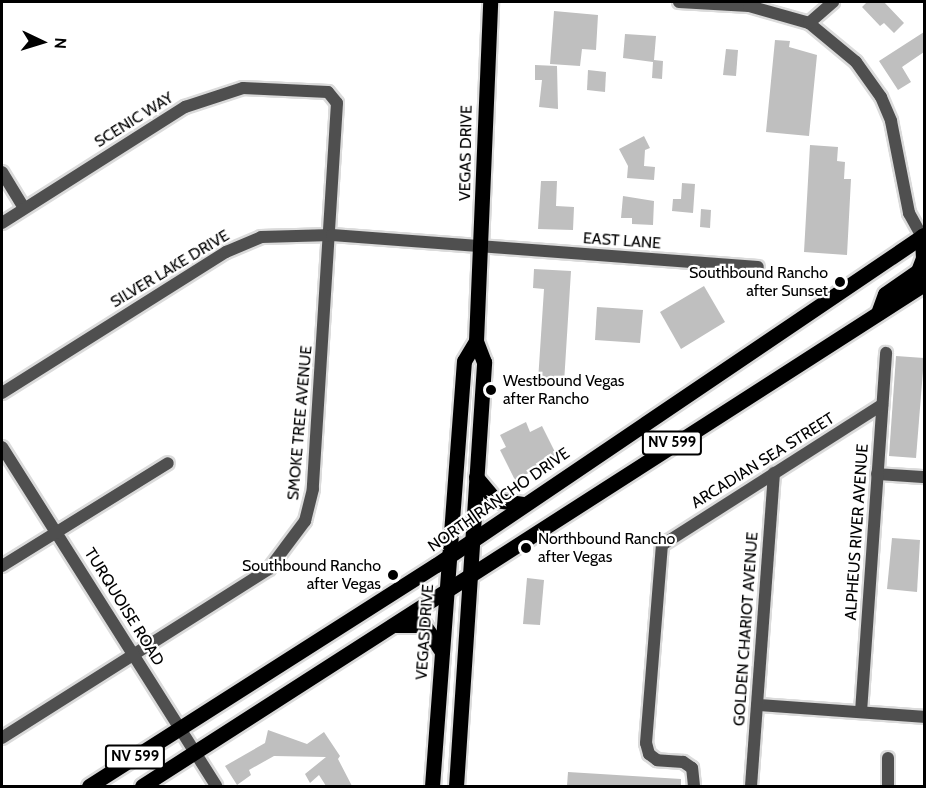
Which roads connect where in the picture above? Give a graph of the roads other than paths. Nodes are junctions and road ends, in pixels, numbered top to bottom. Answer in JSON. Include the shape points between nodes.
{"nodes":[{"id":1,"x":490,"y":2,"type":"edge"},
{"id":2,"x":679,"y":2,"type":"edge"},
{"id":3,"x":832,"y":2,"type":"edge"},
{"id":4,"x":749,"y":4,"type":"edge"},
{"id":5,"x":809,"y":23,"type":"junction"},
{"id":6,"x":333,"y":96,"type":"joint"},
{"id":7,"x":2,"y":172,"type":"edge"},
{"id":8,"x":24,"y":208,"type":"junction"},
{"id":9,"x":2,"y":223,"type":"edge"},
{"id":10,"x":332,"y":235,"type":"junction"},
{"id":11,"x":923,"y":236,"type":"edge"},
{"id":12,"x":482,"y":247,"type":"junction"},
{"id":13,"x":759,"y":267,"type":"dead end"},
{"id":14,"x":924,"y":284,"type":"edge"},
{"id":15,"x":878,"y":313,"type":"junction"},
{"id":16,"x":476,"y":341,"type":"junction"},
{"id":17,"x":886,"y":353,"type":"dead end"},
{"id":18,"x":2,"y":393,"type":"edge"},
{"id":19,"x":882,"y":405,"type":"junction"},
{"id":20,"x":2,"y":447,"type":"edge"},
{"id":21,"x":168,"y":463,"type":"dead end"},
{"id":22,"x":774,"y":473,"type":"junction"},
{"id":23,"x":877,"y":474,"type":"junction"},
{"id":24,"x":476,"y":477,"type":"junction"},
{"id":25,"x":924,"y":477,"type":"edge"},
{"id":26,"x":523,"y":504,"type":"junction"},
{"id":27,"x":56,"y":532,"type":"junction"},
{"id":28,"x":472,"y":541,"type":"junction"},
{"id":29,"x":449,"y":556,"type":"junction"},
{"id":30,"x":2,"y":566,"type":"edge"},
{"id":31,"x":470,"y":579,"type":"junction"},
{"id":32,"x":446,"y":594,"type":"junction"},
{"id":33,"x":396,"y":625,"type":"junction"},
{"id":34,"x":442,"y":652,"type":"junction"},
{"id":35,"x":134,"y":654,"type":"junction"},
{"id":36,"x":758,"y":705,"type":"junction"},
{"id":37,"x":861,"y":712,"type":"junction"},
{"id":38,"x":924,"y":717,"type":"edge"},
{"id":39,"x":181,"y":728,"type":"junction"},
{"id":40,"x":2,"y":738,"type":"edge"},
{"id":41,"x":196,"y":752,"type":"junction"},
{"id":42,"x":888,"y":758,"type":"dead end"},
{"id":43,"x":89,"y":786,"type":"edge"},
{"id":44,"x":142,"y":786,"type":"edge"},
{"id":45,"x":216,"y":786,"type":"edge"},
{"id":46,"x":432,"y":786,"type":"edge"},
{"id":47,"x":456,"y":786,"type":"edge"},
{"id":48,"x":694,"y":786,"type":"edge"},
{"id":49,"x":751,"y":786,"type":"edge"},
{"id":50,"x":888,"y":786,"type":"edge"}],
"edges":[{"from":1,"to":12,"type":"main road","name":"VEGAS DRIVE"},
{"from":2,"to":4,"type":"street"},
{"from":3,"to":5,"type":"street"},
{"from":4,"to":5,"type":"street"},
{"from":5,"to":11,"type":"street","via":[[856,62],[880,97],[900,151],[909,213]]},
{"from":6,"to":8,"type":"street","name":"SCENIC WAY","via":[[284,87],[243,88],[185,107]]},
{"from":6,"to":10,"type":"street","name":"SMOKE TREE AVENUE","via":[[337,103]]},
{"from":7,"to":8,"type":"street"},
{"from":8,"to":9,"type":"street","name":"SCENIC WAY"},
{"from":10,"to":12,"type":"street","name":"SILVER LAKE DRIVE"},
{"from":10,"to":18,"type":"street","name":"SILVER LAKE DRIVE","via":[[261,237],[226,252]]},
{"from":10,"to":35,"type":"street","name":"SMOKE TREE AVENUE","via":[[313,489],[305,521],[269,569]]},
{"from":11,"to":15,"type":"main road","via":[[923,258],[918,271],[885,294]]},
{"from":11,"to":26,"type":"main road","name":"NORTH RANCHO DRIVE","number":"NV 599"},
{"from":12,"to":13,"type":"street","name":"EAST LANE"},
{"from":12,"to":16,"type":"main road","name":"VEGAS DRIVE"},
{"from":14,"to":15,"type":"main road","number":"NV 599"},
{"from":15,"to":31,"type":"main road","number":"NV 599","via":[[575,506]]},
{"from":16,"to":24,"type":"main road","name":"VEGAS DRIVE","via":[[484,362]]},
{"from":16,"to":29,"type":"main road","name":"VEGAS DRIVE","via":[[464,361]]},
{"from":17,"to":19,"type":"street","name":"ALPHEUS RIVER AVENUE"},
{"from":19,"to":22,"type":"street","name":"ARCADIAN SEA STREET"},
{"from":19,"to":23,"type":"street","name":"ALPHEUS RIVER AVENUE"},
{"from":20,"to":27,"type":"street","name":"TURQUOISE ROAD"},
{"from":21,"to":27,"type":"street"},
{"from":22,"to":36,"type":"street","name":"GOLDEN CHARIOT AVENUE"},
{"from":22,"to":48,"type":"street","name":"ARCADIAN SEA STREET","via":[[662,545],[646,743],[649,754],[657,760],[683,762],[692,768]]},
{"from":23,"to":25,"type":"street"},
{"from":23,"to":37,"type":"street","name":"ALPHEUS RIVER AVENUE"},
{"from":24,"to":26,"type":"main road","via":[[495,500]]},
{"from":24,"to":28,"type":"main road","name":"VEGAS DRIVE"},
{"from":26,"to":28,"type":"main road","name":"NORTH RANCHO DRIVE","number":"NV 599"},
{"from":27,"to":30,"type":"street"},
{"from":27,"to":35,"type":"street","name":"TURQUOISE ROAD"},
{"from":28,"to":29,"type":"main road","name":"NORTH RANCHO DRIVE","number":"NV 599"},
{"from":28,"to":31,"type":"main road","name":"VEGAS DRIVE"},
{"from":29,"to":32,"type":"main road","name":"VEGAS DRIVE"},
{"from":29,"to":39,"type":"main road","name":"NORTH RANCHO DRIVE","number":"NV 599"},
{"from":31,"to":32,"type":"main road","number":"NV 599"},
{"from":31,"to":47,"type":"main road","name":"VEGAS DRIVE"},
{"from":32,"to":33,"type":"main road","number":"NV 599"},
{"from":32,"to":34,"type":"main road","name":"VEGAS DRIVE"},
{"from":33,"to":34,"type":"main road","via":[[424,625]]},
{"from":33,"to":41,"type":"main road","number":"NV 599"},
{"from":34,"to":46,"type":"main road","name":"VEGAS DRIVE"},
{"from":35,"to":39,"type":"street","name":"TURQUOISE ROAD"},
{"from":35,"to":40,"type":"street","name":"SMOKE TREE AVENUE"},
{"from":36,"to":37,"type":"street"},
{"from":36,"to":49,"type":"street","name":"GOLDEN CHARIOT AVENUE"},
{"from":37,"to":38,"type":"street"},
{"from":39,"to":41,"type":"street","name":"TURQUOISE ROAD"},
{"from":39,"to":43,"type":"main road","name":"NORTH RANCHO DRIVE","number":"NV 599"},
{"from":41,"to":44,"type":"main road","number":"NV 599"},
{"from":41,"to":45,"type":"street","name":"TURQUOISE ROAD"},
{"from":42,"to":50,"type":"street"}]}
